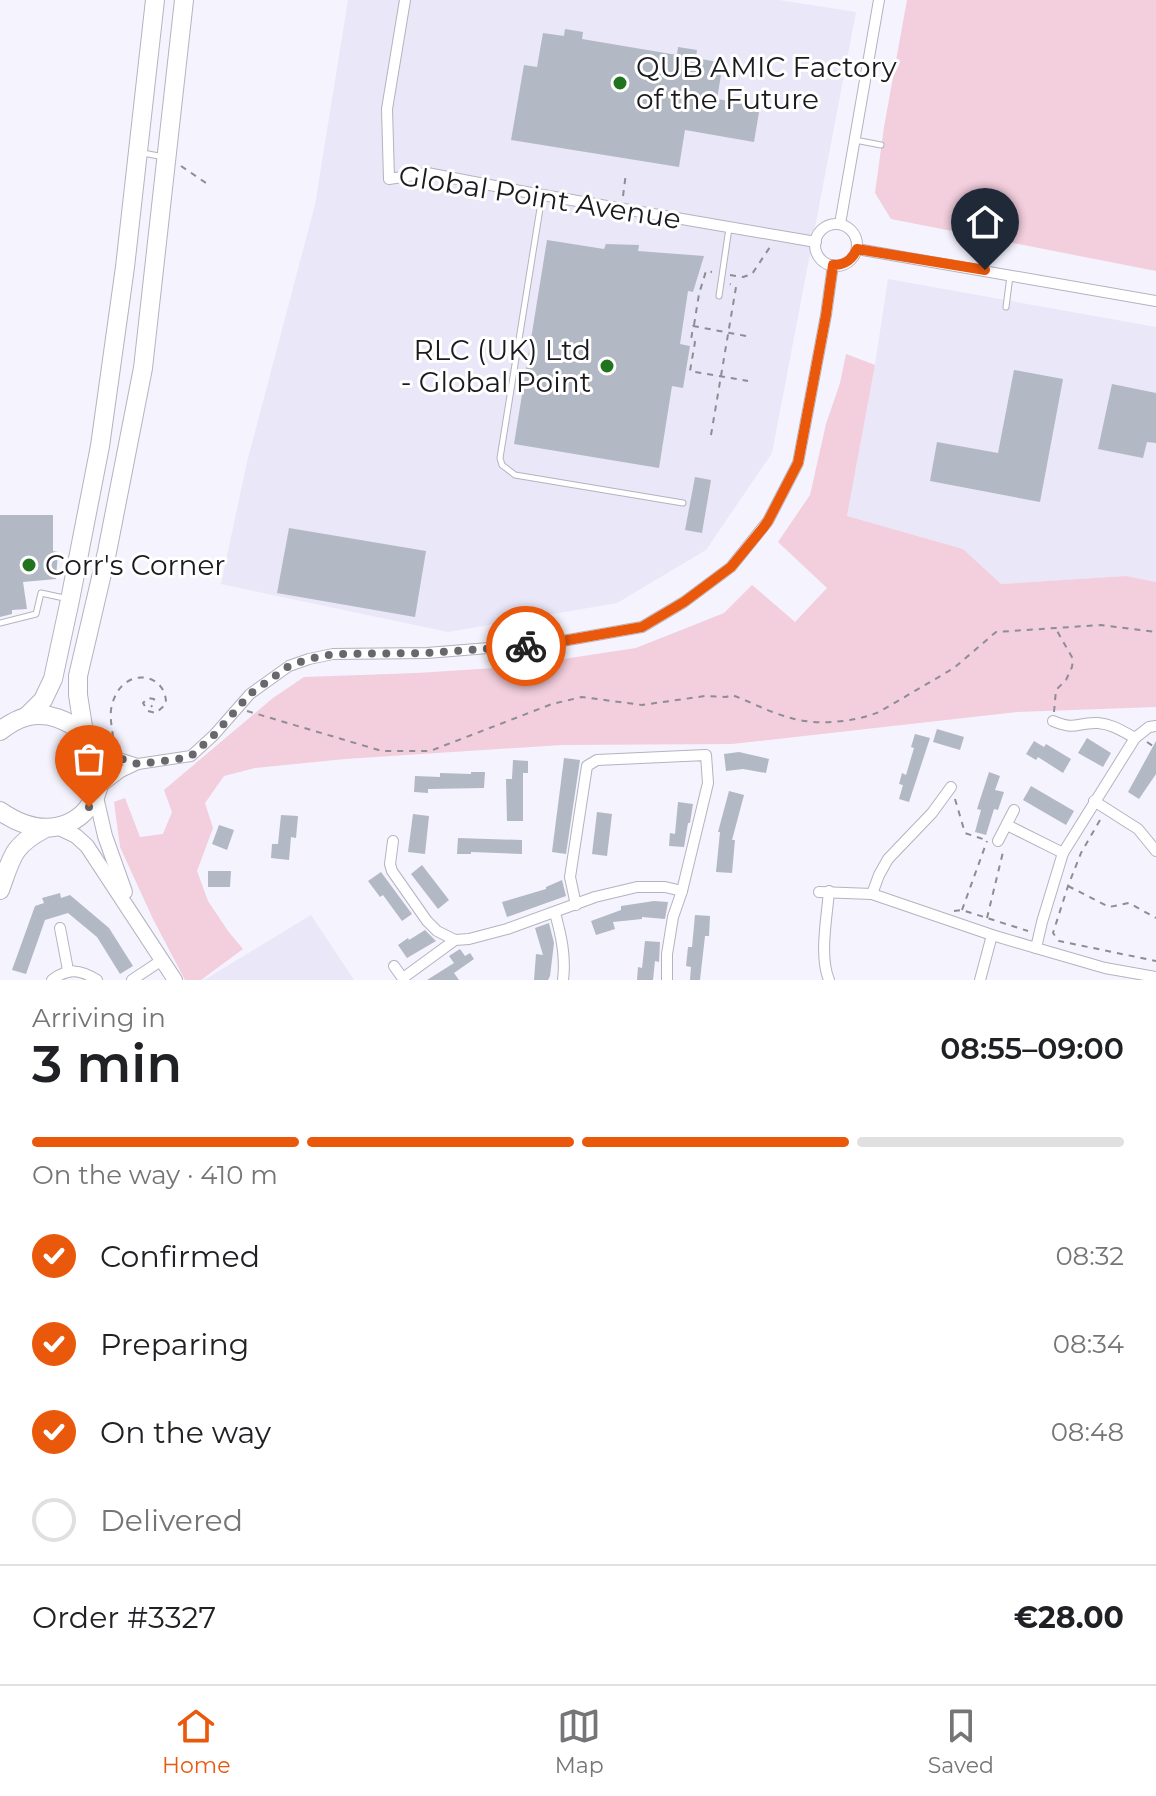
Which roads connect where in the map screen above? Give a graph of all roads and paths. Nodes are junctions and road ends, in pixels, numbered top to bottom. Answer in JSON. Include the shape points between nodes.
{"nodes":[{"id":1,"x":155,"y":0,"type":"edge"},
{"id":2,"x":184,"y":0,"type":"edge"},
{"id":3,"x":405,"y":0,"type":"edge"},
{"id":4,"x":879,"y":0,"type":"edge"},
{"id":5,"x":152,"y":29,"type":"junction"},
{"id":6,"x":180,"y":34,"type":"junction"},
{"id":7,"x":854,"y":139,"type":"junction"},
{"id":8,"x":881,"y":145,"type":"dead end"},
{"id":9,"x":138,"y":152,"type":"junction"},
{"id":10,"x":166,"y":158,"type":"junction"},
{"id":11,"x":626,"y":173,"type":"dead end"},
{"id":12,"x":209,"y":185,"type":"dead end"},
{"id":13,"x":623,"y":193,"type":"dead end"},
{"id":14,"x":542,"y":195,"type":"junction"},
{"id":15,"x":840,"y":224,"type":"junction"},
{"id":16,"x":729,"y":227,"type":"junction"},
{"id":17,"x":816,"y":242,"type":"junction"},
{"id":18,"x":857,"y":249,"type":"junction"},
{"id":19,"x":833,"y":265,"type":"junction"},
{"id":20,"x":729,"y":275,"type":"dead end"},
{"id":21,"x":1011,"y":275,"type":"junction"},
{"id":22,"x":719,"y":296,"type":"dead end"},
{"id":23,"x":1156,"y":301,"type":"edge"},
{"id":24,"x":1006,"y":307,"type":"dead end"},
{"id":25,"x":728,"y":332,"type":"junction"},
{"id":26,"x":746,"y":336,"type":"dead end"},
{"id":27,"x":721,"y":376,"type":"junction"},
{"id":28,"x":748,"y":381,"type":"dead end"},
{"id":29,"x":711,"y":435,"type":"dead end"},
{"id":30,"x":683,"y":503,"type":"dead end"},
{"id":31,"x":70,"y":600,"type":"junction"},
{"id":32,"x":0,"y":623,"type":"edge"},
{"id":33,"x":1056,"y":627,"type":"junction"},
{"id":34,"x":1156,"y":632,"type":"edge"},
{"id":35,"x":151,"y":707,"type":"dead end"},
{"id":36,"x":239,"y":707,"type":"junction"},
{"id":37,"x":25,"y":716,"type":"junction"},
{"id":38,"x":0,"y":717,"type":"edge"},
{"id":39,"x":1053,"y":721,"type":"joint"},
{"id":40,"x":1156,"y":726,"type":"edge"},
{"id":41,"x":0,"y":731,"type":"edge"},
{"id":42,"x":84,"y":733,"type":"junction"},
{"id":43,"x":113,"y":737,"type":"dead end"},
{"id":44,"x":1135,"y":738,"type":"junction"},
{"id":45,"x":96,"y":751,"type":"junction"},
{"id":46,"x":138,"y":764,"type":"junction"},
{"id":47,"x":951,"y":787,"type":"joint"},
{"id":48,"x":97,"y":793,"type":"junction"},
{"id":49,"x":1094,"y":801,"type":"junction"},
{"id":50,"x":1107,"y":809,"type":"junction"},
{"id":51,"x":1014,"y":810,"type":"dead end"},
{"id":52,"x":0,"y":811,"type":"edge"},
{"id":53,"x":1007,"y":825,"type":"junction"},
{"id":54,"x":51,"y":828,"type":"junction"},
{"id":55,"x":993,"y":840,"type":"junction"},
{"id":56,"x":393,"y":841,"type":"dead end"},
{"id":57,"x":1156,"y":851,"type":"edge"},
{"id":58,"x":1063,"y":853,"type":"junction"},
{"id":59,"x":1068,"y":886,"type":"junction"},
{"id":60,"x":0,"y":890,"type":"edge"},
{"id":61,"x":682,"y":891,"type":"junction"},
{"id":62,"x":872,"y":894,"type":"junction"},
{"id":63,"x":576,"y":905,"type":"junction"},
{"id":64,"x":962,"y":910,"type":"junction"},
{"id":65,"x":555,"y":913,"type":"junction"},
{"id":66,"x":927,"y":913,"type":"junction"},
{"id":67,"x":987,"y":918,"type":"junction"},
{"id":68,"x":1156,"y":918,"type":"edge"},
{"id":69,"x":138,"y":922,"type":"junction"},
{"id":70,"x":60,"y":928,"type":"dead end"},
{"id":71,"x":1040,"y":932,"type":"junction"},
{"id":72,"x":992,"y":935,"type":"junction"},
{"id":73,"x":455,"y":940,"type":"junction"},
{"id":74,"x":1036,"y":948,"type":"junction"},
{"id":75,"x":162,"y":960,"type":"junction"},
{"id":76,"x":1156,"y":961,"type":"edge"},
{"id":77,"x":394,"y":966,"type":"dead end"},
{"id":78,"x":1105,"y":968,"type":"junction"},
{"id":79,"x":68,"y":970,"type":"junction"},
{"id":80,"x":1156,"y":977,"type":"edge"},
{"id":81,"x":403,"y":979,"type":"edge"},
{"id":82,"x":52,"y":980,"type":"edge"},
{"id":83,"x":97,"y":980,"type":"edge"},
{"id":84,"x":132,"y":980,"type":"edge"},
{"id":85,"x":175,"y":980,"type":"edge"},
{"id":86,"x":563,"y":980,"type":"edge"},
{"id":87,"x":667,"y":980,"type":"edge"},
{"id":88,"x":829,"y":980,"type":"edge"},
{"id":89,"x":980,"y":980,"type":"edge"},
{"id":90,"x":1099,"y":980,"type":"edge"}],
"edges":[{"from":1,"to":5,"type":"highway"},
{"from":2,"to":6,"type":"highway"},
{"from":3,"to":14,"type":"street","name":"Global Point Avenue","via":[[387,109],[389,179],[427,173]]},
{"from":4,"to":7,"type":"street"},
{"from":5,"to":6,"type":"lane"},
{"from":5,"to":9,"type":"highway"},
{"from":6,"to":10,"type":"highway"},
{"from":7,"to":8,"type":"lane"},
{"from":7,"to":15,"type":"street"},
{"from":9,"to":10,"type":"lane"},
{"from":9,"to":31,"type":"highway","via":[[100,446]]},
{"from":10,"to":12,"type":"path"},
{"from":10,"to":42,"type":"highway","via":[[143,368],[78,676]]},
{"from":11,"to":13,"type":"path"},
{"from":14,"to":16,"type":"street","name":"Global Point Avenue"},
{"from":14,"to":30,"type":"lane","via":[[502,465],[515,475]]},
{"from":15,"to":17,"type":"street","via":[[821,230]]},
{"from":15,"to":18,"type":"street","via":[[854,233]]},
{"from":16,"to":17,"type":"street","name":"Global Point Avenue"},
{"from":16,"to":22,"type":"lane"},
{"from":17,"to":19,"type":"street","via":[[820,257]]},
{"from":18,"to":19,"type":"street","via":[[851,260]]},
{"from":18,"to":21,"type":"street"},
{"from":19,"to":36,"type":"street","via":[[798,463],[768,521],[719,576],[642,627],[551,643],[333,654],[289,666]]},
{"from":20,"to":25,"type":"path","via":[[736,287]]},
{"from":21,"to":23,"type":"street"},
{"from":21,"to":24,"type":"lane"},
{"from":25,"to":26,"type":"path"},
{"from":25,"to":27,"type":"path"},
{"from":25,"to":27,"type":"path","via":[[693,326],[690,371]]},
{"from":27,"to":28,"type":"path"},
{"from":27,"to":29,"type":"path"},
{"from":31,"to":32,"type":"lane","via":[[41,593],[36,614]]},
{"from":31,"to":37,"type":"highway","via":[[53,679],[43,700]]},
{"from":33,"to":34,"type":"path","via":[[1101,625]]},
{"from":33,"to":36,"type":"path","via":[[996,632],[954,668],[879,712],[831,722],[793,719],[732,695],[642,705],[582,697],[430,751],[382,751]]},
{"from":33,"to":39,"type":"path","via":[[1073,659],[1056,690]]},
{"from":35,"to":43,"type":"path","via":[[154,699],[148,698],[143,703],[148,711],[156,713],[166,704],[160,686],[142,677],[123,683],[111,706]]},
{"from":36,"to":46,"type":"street","via":[[191,756]]},
{"from":37,"to":38,"type":"main road"},
{"from":37,"to":41,"type":"highway"},
{"from":37,"to":42,"type":"highway","via":[[46,715]]},
{"from":39,"to":44,"type":"street","via":[[1069,728],[1111,725]]},
{"from":40,"to":44,"type":"street"},
{"from":42,"to":45,"type":"highway"},
{"from":44,"to":49,"type":"street"},
{"from":45,"to":46,"type":"street"},
{"from":45,"to":48,"type":"highway"},
{"from":46,"to":48,"type":"street"},
{"from":47,"to":55,"type":"path","via":[[965,833]]},
{"from":47,"to":62,"type":"street","via":[[888,859]]},
{"from":48,"to":54,"type":"highway","via":[[82,815]]},
{"from":48,"to":69,"type":"main road","via":[[105,836]]},
{"from":49,"to":50,"type":"street"},
{"from":49,"to":58,"type":"street"},
{"from":50,"to":57,"type":"street","via":[[1138,829]]},
{"from":50,"to":59,"type":"path"},
{"from":51,"to":53,"type":"street"},
{"from":52,"to":54,"type":"highway","via":[[21,823]]},
{"from":53,"to":55,"type":"street"},
{"from":53,"to":58,"type":"street"},
{"from":54,"to":60,"type":"highway","via":[[19,845]]},
{"from":54,"to":69,"type":"main road","via":[[76,836],[87,846]]},
{"from":55,"to":64,"type":"path"},
{"from":55,"to":67,"type":"path","via":[[1004,846]]},
{"from":56,"to":73,"type":"street","via":[[392,871],[427,921]]},
{"from":58,"to":71,"type":"street"},
{"from":59,"to":68,"type":"path","via":[[1109,907],[1129,903]]},
{"from":59,"to":76,"type":"path","via":[[1053,933],[1059,941]]},
{"from":61,"to":63,"type":"street","via":[[637,887]]},
{"from":61,"to":63,"type":"street","via":[[708,783],[706,755],[597,760],[587,766],[570,877]]},
{"from":61,"to":87,"type":"street","via":[[668,941]]},
{"from":62,"to":66,"type":"street"},
{"from":62,"to":88,"type":"street","via":[[824,891]]},
{"from":63,"to":65,"type":"street"},
{"from":64,"to":66,"type":"path"},
{"from":64,"to":67,"type":"path"},
{"from":65,"to":73,"type":"street"},
{"from":65,"to":86,"type":"street","via":[[563,945]]},
{"from":66,"to":72,"type":"street"},
{"from":67,"to":71,"type":"path"},
{"from":69,"to":75,"type":"main road"},
{"from":70,"to":79,"type":"street"},
{"from":71,"to":74,"type":"street"},
{"from":72,"to":74,"type":"street"},
{"from":72,"to":89,"type":"street"},
{"from":73,"to":81,"type":"street"},
{"from":74,"to":78,"type":"street"},
{"from":75,"to":84,"type":"street"},
{"from":75,"to":85,"type":"main road"},
{"from":77,"to":81,"type":"street"},
{"from":78,"to":80,"type":"street"},
{"from":78,"to":90,"type":"street"},
{"from":79,"to":82,"type":"street"},
{"from":79,"to":83,"type":"street"}]}
